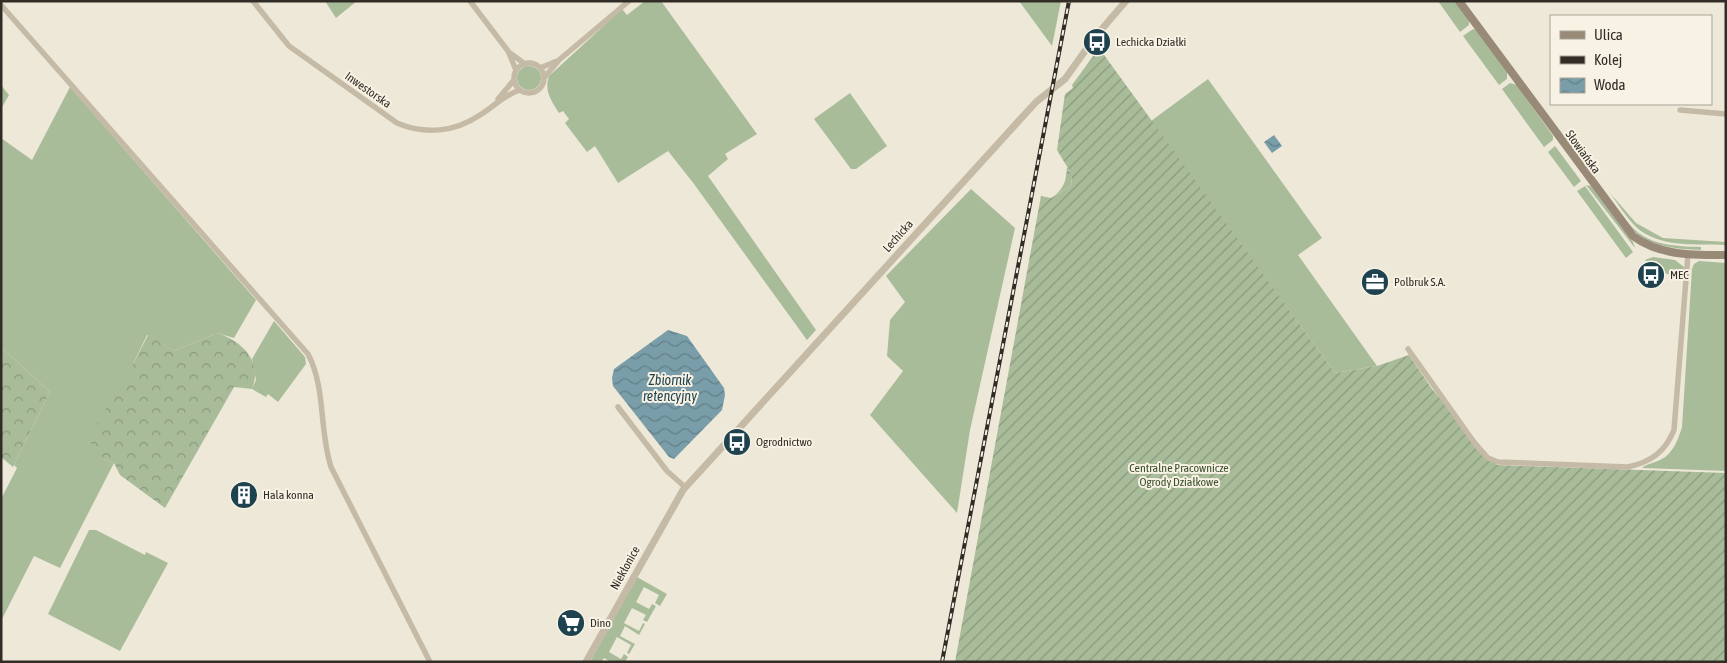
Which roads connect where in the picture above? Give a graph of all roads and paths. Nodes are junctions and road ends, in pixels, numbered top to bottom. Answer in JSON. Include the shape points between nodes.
{"nodes":[{"id":1,"x":254,"y":1,"type":"edge"},
{"id":2,"x":470,"y":1,"type":"edge"},
{"id":3,"x":628,"y":1,"type":"edge"},
{"id":4,"x":1126,"y":1,"type":"edge"},
{"id":5,"x":1459,"y":1,"type":"edge"},
{"id":6,"x":1,"y":5,"type":"edge"},
{"id":7,"x":508,"y":51,"type":"junction"},
{"id":8,"x":558,"y":60,"type":"junction"},
{"id":9,"x":525,"y":64,"type":"junction"},
{"id":10,"x":540,"y":68,"type":"junction"},
{"id":11,"x":516,"y":70,"type":"junction"},
{"id":12,"x":544,"y":78,"type":"junction"},
{"id":13,"x":514,"y":80,"type":"junction"},
{"id":14,"x":520,"y":90,"type":"junction"},
{"id":15,"x":493,"y":105,"type":"junction"},
{"id":16,"x":1680,"y":110,"type":"dead end"},
{"id":17,"x":1726,"y":114,"type":"edge"},
{"id":18,"x":1688,"y":254,"type":"junction"},
{"id":19,"x":1726,"y":255,"type":"edge"},
{"id":20,"x":1408,"y":349,"type":"dead end"},
{"id":21,"x":618,"y":407,"type":"dead end"},
{"id":22,"x":685,"y":487,"type":"junction"},
{"id":23,"x":430,"y":662,"type":"edge"},
{"id":24,"x":586,"y":662,"type":"edge"}],
"edges":[{"from":1,"to":15,"type":"street","name":"Inwestorska","via":[[289,46],[397,123],[421,131],[452,128]]},
{"from":2,"to":7,"type":"street"},
{"from":3,"to":8,"type":"street"},
{"from":4,"to":22,"type":"street","name":"Lechicka","via":[[1065,78],[1029,109]]},
{"from":5,"to":18,"type":"main road","name":"Słowiańska","via":[[1629,232],[1656,249]]},
{"from":6,"to":23,"type":"street","via":[[308,354],[318,384],[331,467]]},
{"from":7,"to":9,"type":"street"},
{"from":7,"to":11,"type":"street"},
{"from":8,"to":10,"type":"street"},
{"from":8,"to":12,"type":"street"},
{"from":9,"to":10,"type":"street"},
{"from":9,"to":11,"type":"street"},
{"from":10,"to":12,"type":"street"},
{"from":11,"to":13,"type":"street"},
{"from":12,"to":14,"type":"street","via":[[537,91],[528,93]]},
{"from":13,"to":14,"type":"street"},
{"from":13,"to":15,"type":"street","name":"Inwestorska"},
{"from":14,"to":15,"type":"street","name":"Inwestorska"},
{"from":16,"to":17,"type":"street"},
{"from":18,"to":19,"type":"main road","name":"Słowiańska"},
{"from":18,"to":20,"type":"street","via":[[1674,430],[1662,452],[1641,464],[1628,467],[1498,462],[1488,458]]},
{"from":21,"to":22,"type":"street","via":[[667,471]]},
{"from":22,"to":24,"type":"street","name":"Niekłonice"}]}
